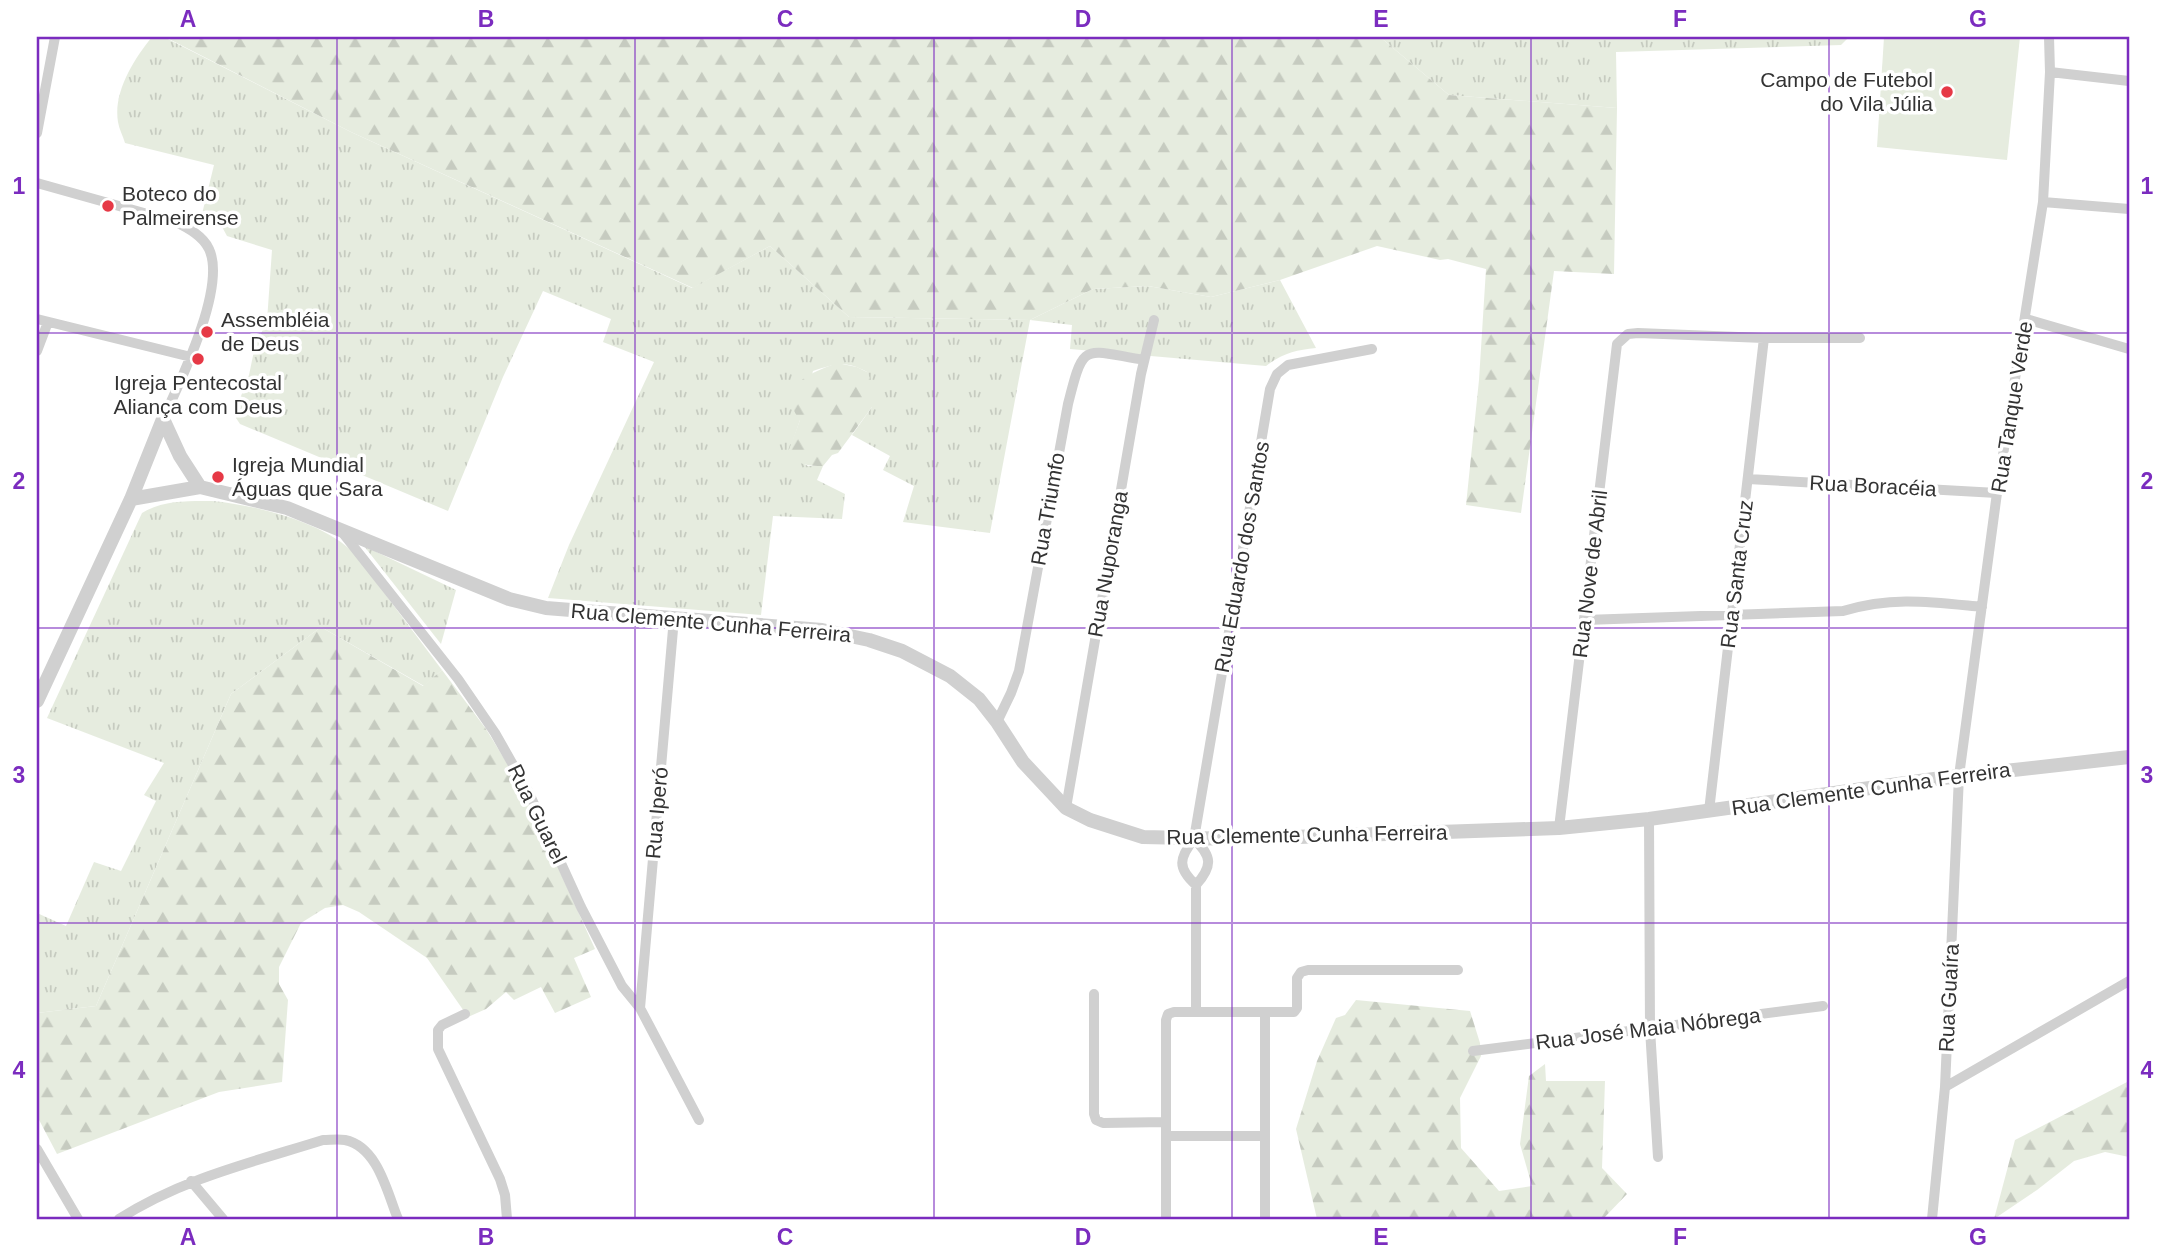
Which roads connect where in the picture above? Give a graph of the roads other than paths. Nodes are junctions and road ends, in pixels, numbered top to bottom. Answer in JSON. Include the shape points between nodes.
{"nodes":[{"id":1,"x":55,"y":37,"type":"edge"},
{"id":2,"x":2049,"y":37,"type":"edge"},
{"id":3,"x":2050,"y":72,"type":"junction"},
{"id":4,"x":2129,"y":81,"type":"edge"},
{"id":5,"x":37,"y":133,"type":"edge"},
{"id":6,"x":37,"y":183,"type":"edge"},
{"id":7,"x":2043,"y":202,"type":"junction"},
{"id":8,"x":2129,"y":209,"type":"edge"},
{"id":9,"x":2026,"y":318,"type":"junction"},
{"id":10,"x":42,"y":320,"type":"edge"},
{"id":11,"x":1154,"y":320,"type":"dead end"},
{"id":12,"x":1764,"y":338,"type":"junction"},
{"id":13,"x":1860,"y":338,"type":"dead end"},
{"id":14,"x":1372,"y":349,"type":"dead end"},
{"id":15,"x":2129,"y":349,"type":"edge"},
{"id":16,"x":37,"y":351,"type":"edge"},
{"id":17,"x":191,"y":357,"type":"junction"},
{"id":18,"x":1144,"y":360,"type":"junction"},
{"id":19,"x":163,"y":419,"type":"junction"},
{"id":20,"x":1748,"y":479,"type":"junction"},
{"id":21,"x":200,"y":487,"type":"junction"},
{"id":22,"x":1997,"y":493,"type":"junction"},
{"id":23,"x":131,"y":499,"type":"junction"},
{"id":24,"x":341,"y":529,"type":"junction"},
{"id":25,"x":1982,"y":607,"type":"junction"},
{"id":26,"x":1732,"y":613,"type":"junction"},
{"id":27,"x":674,"y":618,"type":"junction"},
{"id":28,"x":1585,"y":620,"type":"junction"},
{"id":29,"x":37,"y":701,"type":"edge"},
{"id":30,"x":997,"y":722,"type":"junction"},
{"id":31,"x":2129,"y":757,"type":"edge"},
{"id":32,"x":1959,"y":776,"type":"junction"},
{"id":33,"x":1066,"y":808,"type":"junction"},
{"id":34,"x":1709,"y":811,"type":"junction"},
{"id":35,"x":1649,"y":819,"type":"junction"},
{"id":36,"x":1559,"y":828,"type":"junction"},
{"id":37,"x":1194,"y":839,"type":"junction"},
{"id":38,"x":1196,"y":885,"type":"junction"},
{"id":39,"x":1458,"y":970,"type":"dead end"},
{"id":40,"x":2129,"y":981,"type":"edge"},
{"id":41,"x":1094,"y":995,"type":"dead end"},
{"id":42,"x":1824,"y":1006,"type":"dead end"},
{"id":43,"x":640,"y":1008,"type":"junction"},
{"id":44,"x":1196,"y":1012,"type":"junction"},
{"id":45,"x":1265,"y":1013,"type":"junction"},
{"id":46,"x":465,"y":1014,"type":"dead end"},
{"id":47,"x":1650,"y":1029,"type":"junction"},
{"id":48,"x":1473,"y":1051,"type":"dead end"},
{"id":49,"x":1945,"y":1087,"type":"junction"},
{"id":50,"x":699,"y":1120,"type":"dead end"},
{"id":51,"x":1166,"y":1122,"type":"junction"},
{"id":52,"x":1166,"y":1136,"type":"junction"},
{"id":53,"x":1265,"y":1136,"type":"junction"},
{"id":54,"x":37,"y":1149,"type":"edge"},
{"id":55,"x":1658,"y":1157,"type":"dead end"},
{"id":56,"x":191,"y":1181,"type":"junction"},
{"id":57,"x":78,"y":1219,"type":"edge"},
{"id":58,"x":119,"y":1219,"type":"edge"},
{"id":59,"x":223,"y":1219,"type":"edge"},
{"id":60,"x":398,"y":1219,"type":"edge"},
{"id":61,"x":507,"y":1219,"type":"edge"},
{"id":62,"x":1166,"y":1219,"type":"edge"},
{"id":63,"x":1265,"y":1219,"type":"edge"},
{"id":64,"x":1932,"y":1219,"type":"edge"}],
"edges":[{"from":1,"to":5,"type":"street"},
{"from":2,"to":3,"type":"street","name":"Rua Tanque Verde"},
{"from":3,"to":4,"type":"street"},
{"from":3,"to":7,"type":"street","name":"Rua Tanque Verde"},
{"from":6,"to":17,"type":"street","via":[[160,216],[192,230],[205,242],[213,275]]},
{"from":7,"to":8,"type":"street"},
{"from":7,"to":9,"type":"street","name":"Rua Tanque Verde"},
{"from":9,"to":15,"type":"street"},
{"from":9,"to":22,"type":"street","name":"Rua Tanque Verde"},
{"from":10,"to":16,"type":"street"},
{"from":10,"to":17,"type":"street"},
{"from":11,"to":18,"type":"street","name":"Rua Nuporanga"},
{"from":12,"to":13,"type":"street"},
{"from":12,"to":20,"type":"street","name":"Rua Santa Cruz"},
{"from":12,"to":28,"type":"street","name":"Rua Nove de Abril","via":[[1638,333],[1617,344]]},
{"from":14,"to":37,"type":"street","name":"Rua Eduardo dos Santos","via":[[1288,365],[1270,389]]},
{"from":17,"to":19,"type":"street"},
{"from":18,"to":30,"type":"street","name":"Rua Triumfo","via":[[1092,352],[1078,364],[1019,671]]},
{"from":18,"to":33,"type":"street","name":"Rua Nuporanga"},
{"from":19,"to":21,"type":"street"},
{"from":19,"to":23,"type":"street"},
{"from":20,"to":22,"type":"street","name":"Rua Boracéia"},
{"from":20,"to":26,"type":"street","name":"Rua Santa Cruz"},
{"from":21,"to":23,"type":"street","name":"Rua Clemente Cunha Ferreira"},
{"from":21,"to":24,"type":"street","name":"Rua Clemente Cunha Ferreira","via":[[287,508]]},
{"from":22,"to":25,"type":"street","name":"Rua Tanque Verde"},
{"from":23,"to":29,"type":"street"},
{"from":24,"to":27,"type":"street","name":"Rua Clemente Cunha Ferreira","via":[[509,599],[546,608]]},
{"from":24,"to":43,"type":"street","name":"Rua Guarel","via":[[495,733],[622,986]]},
{"from":25,"to":26,"type":"street","via":[[1907,600],[1843,611]]},
{"from":25,"to":32,"type":"street","name":"Rua Tanque Verde"},
{"from":26,"to":28,"type":"street"},
{"from":26,"to":34,"type":"street","name":"Rua Santa Cruz"},
{"from":27,"to":30,"type":"street","name":"Rua Clemente Cunha Ferreira","via":[[822,630],[869,640],[950,676],[979,699]]},
{"from":27,"to":43,"type":"street","name":"Rua Iperó"},
{"from":28,"to":36,"type":"street","name":"Rua Nove de Abril"},
{"from":30,"to":33,"type":"street","name":"Rua Clemente Cunha Ferreira","via":[[1023,762]]},
{"from":31,"to":32,"type":"street","name":"Rua Clemente Cunha Ferreira"},
{"from":32,"to":34,"type":"street","name":"Rua Clemente Cunha Ferreira"},
{"from":32,"to":49,"type":"street","name":"Rua Guaíra"},
{"from":33,"to":37,"type":"street","name":"Rua Clemente Cunha Ferreira","via":[[1143,837]]},
{"from":34,"to":35,"type":"street","name":"Rua Clemente Cunha Ferreira"},
{"from":35,"to":36,"type":"street","name":"Rua Clemente Cunha Ferreira"},
{"from":35,"to":47,"type":"street"},
{"from":36,"to":37,"type":"street","name":"Rua Clemente Cunha Ferreira"},
{"from":37,"to":38,"type":"street","name":"Rua Eduardo dos Santos","via":[[1182,863],[1184,874]]},
{"from":37,"to":38,"type":"street","via":[[1207,852],[1208,864]]},
{"from":38,"to":44,"type":"street"},
{"from":39,"to":45,"type":"street","via":[[1308,970],[1297,978],[1294,1012]]},
{"from":40,"to":49,"type":"street"},
{"from":41,"to":51,"type":"street","via":[[1096,1120],[1103,1124]]},
{"from":42,"to":47,"type":"street","name":"Rua José Maia Nóbrega"},
{"from":43,"to":50,"type":"street","name":"Rua Guarel"},
{"from":44,"to":45,"type":"street"},
{"from":44,"to":51,"type":"street","via":[[1174,1012],[1166,1020]]},
{"from":45,"to":53,"type":"street"},
{"from":46,"to":61,"type":"street","via":[[438,1030],[438,1049],[500,1179]]},
{"from":47,"to":48,"type":"street","name":"Rua José Maia Nóbrega"},
{"from":47,"to":55,"type":"street"},
{"from":49,"to":64,"type":"street","name":"Rua Guaíra"},
{"from":51,"to":52,"type":"street"},
{"from":52,"to":53,"type":"street"},
{"from":52,"to":62,"type":"street"},
{"from":53,"to":63,"type":"street"},
{"from":54,"to":57,"type":"street"},
{"from":56,"to":58,"type":"street"},
{"from":56,"to":59,"type":"street"},
{"from":56,"to":60,"type":"street","via":[[323,1140],[343,1140],[368,1152]]}]}
